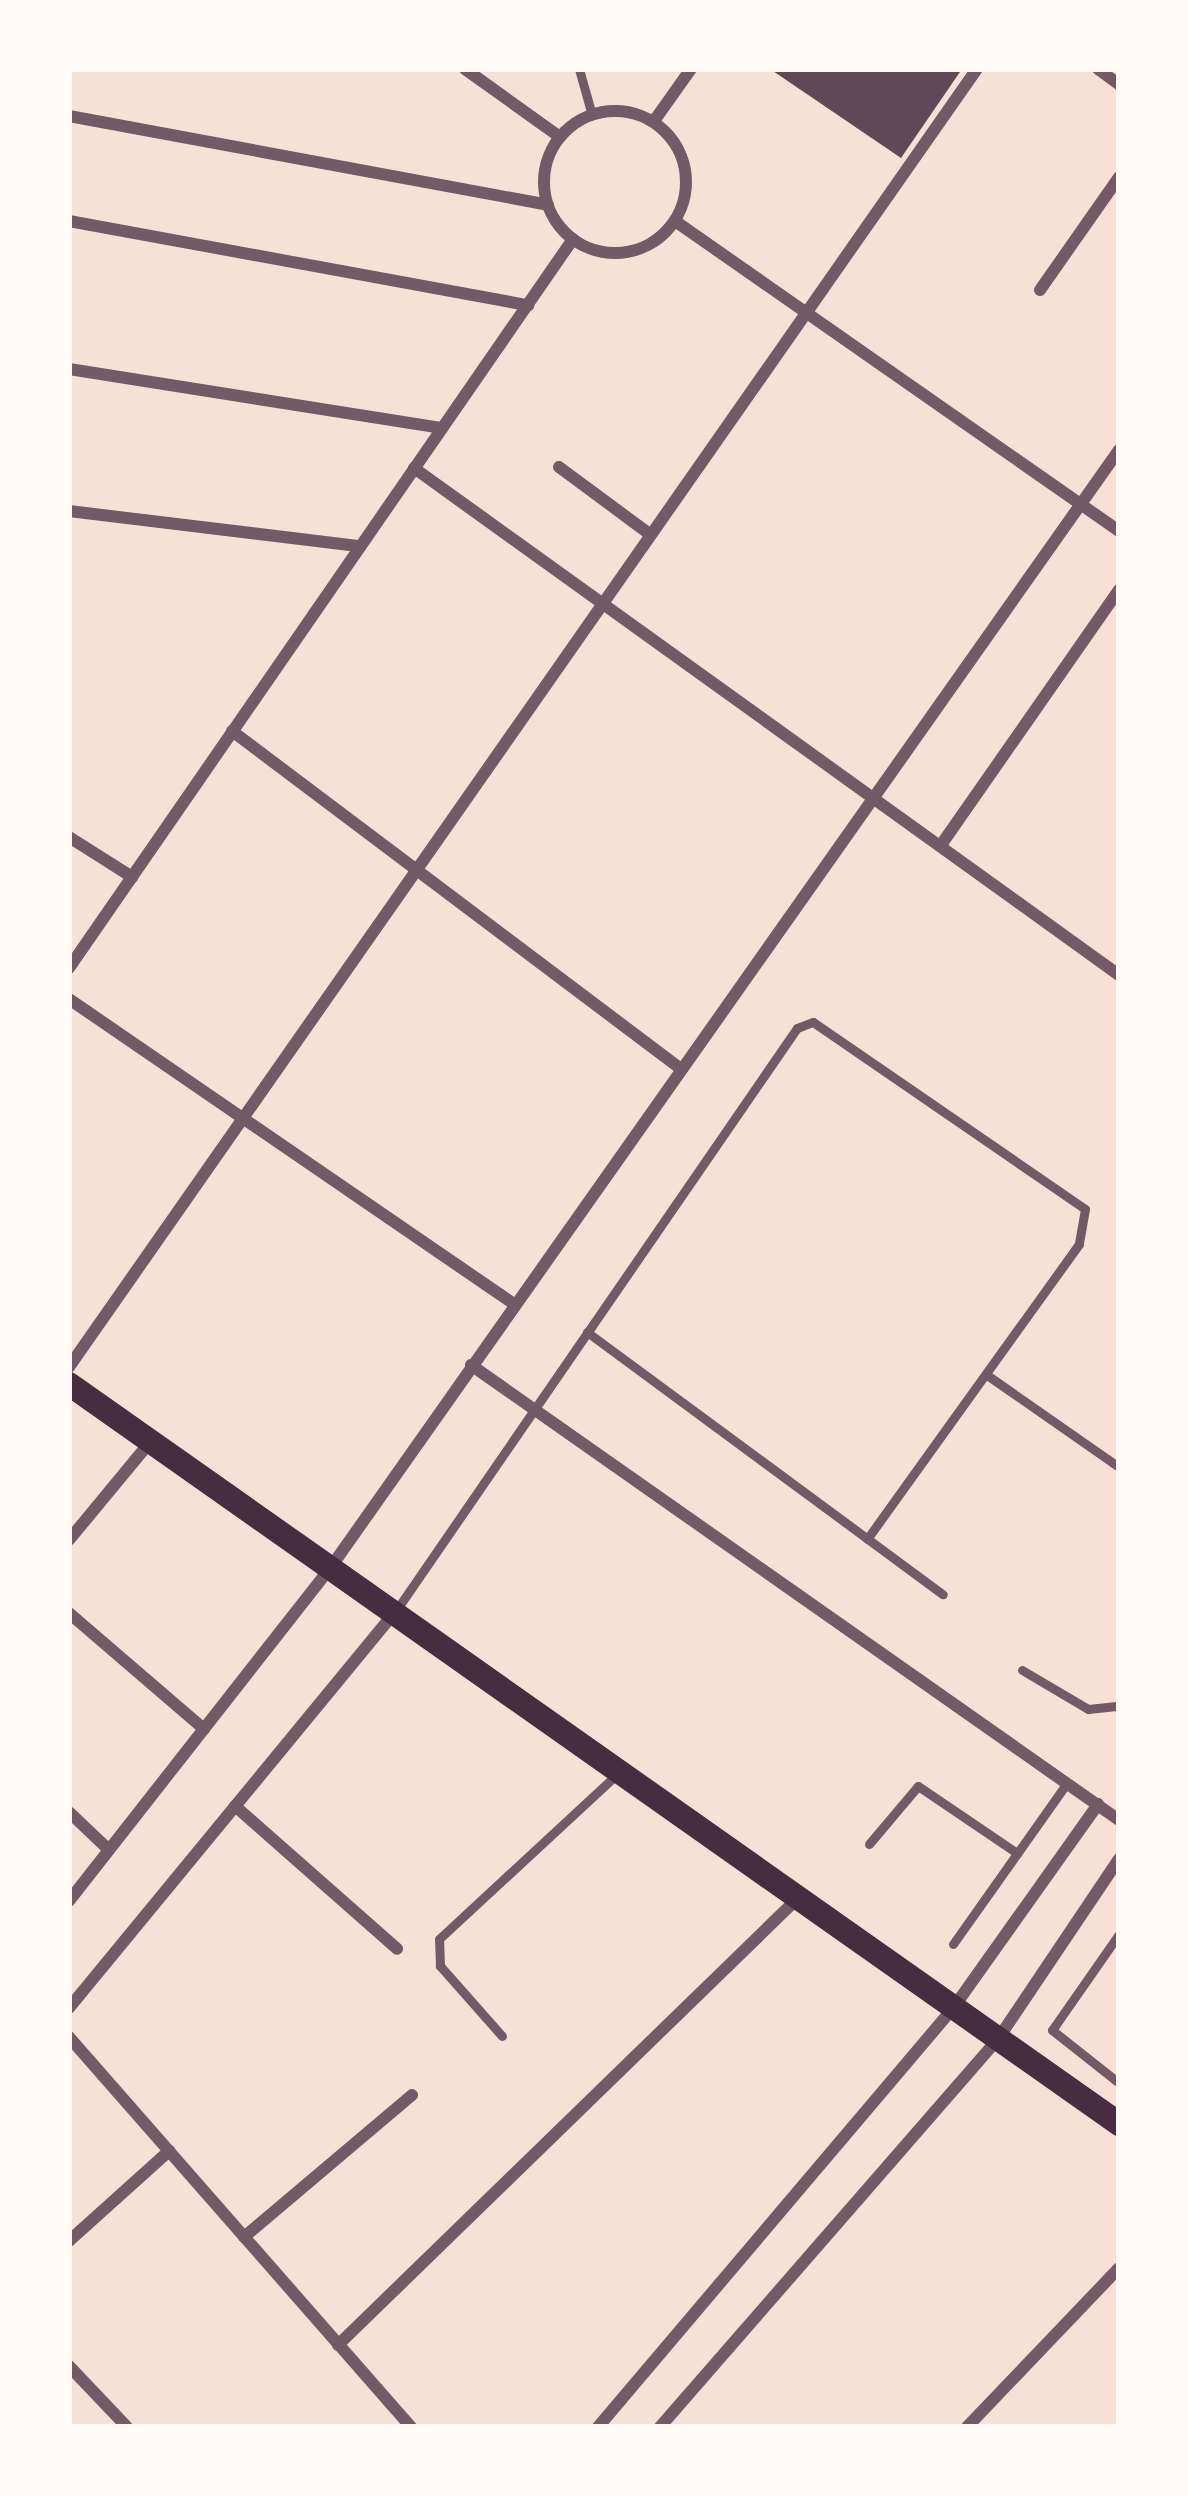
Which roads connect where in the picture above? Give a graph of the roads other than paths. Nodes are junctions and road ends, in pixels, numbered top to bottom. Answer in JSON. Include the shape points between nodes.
{"nodes":[{"id":1,"x":465,"y":69,"type":"edge"},
{"id":2,"x":579,"y":69,"type":"edge"},
{"id":3,"x":691,"y":69,"type":"edge"},
{"id":4,"x":977,"y":69,"type":"edge"},
{"id":5,"x":1098,"y":69,"type":"edge"},
{"id":6,"x":1119,"y":84,"type":"edge"},
{"id":7,"x":592,"y":115,"type":"junction"},
{"id":8,"x":69,"y":116,"type":"edge"},
{"id":9,"x":654,"y":122,"type":"junction"},
{"id":10,"x":560,"y":137,"type":"junction"},
{"id":11,"x":1119,"y":177,"type":"edge"},
{"id":12,"x":548,"y":206,"type":"junction"},
{"id":13,"x":69,"y":221,"type":"edge"},
{"id":14,"x":676,"y":221,"type":"junction"},
{"id":15,"x":573,"y":239,"type":"junction"},
{"id":16,"x":1040,"y":290,"type":"dead end"},
{"id":17,"x":527,"y":305,"type":"junction"},
{"id":18,"x":807,"y":312,"type":"junction"},
{"id":19,"x":69,"y":369,"type":"edge"},
{"id":20,"x":442,"y":428,"type":"junction"},
{"id":21,"x":1119,"y":450,"type":"edge"},
{"id":22,"x":559,"y":467,"type":"dead end"},
{"id":23,"x":414,"y":469,"type":"junction"},
{"id":24,"x":1081,"y":504,"type":"junction"},
{"id":25,"x":69,"y":511,"type":"edge"},
{"id":26,"x":1119,"y":531,"type":"edge"},
{"id":27,"x":652,"y":535,"type":"junction"},
{"id":28,"x":360,"y":546,"type":"junction"},
{"id":29,"x":1119,"y":590,"type":"edge"},
{"id":30,"x":602,"y":605,"type":"junction"},
{"id":31,"x":232,"y":731,"type":"junction"},
{"id":32,"x":874,"y":797,"type":"junction"},
{"id":33,"x":69,"y":837,"type":"edge"},
{"id":34,"x":941,"y":845,"type":"junction"},
{"id":35,"x":417,"y":869,"type":"junction"},
{"id":36,"x":131,"y":877,"type":"junction"},
{"id":37,"x":69,"y":968,"type":"edge"},
{"id":38,"x":1119,"y":975,"type":"edge"},
{"id":39,"x":69,"y":998,"type":"edge"},
{"id":40,"x":681,"y":1069,"type":"junction"},
{"id":41,"x":241,"y":1116,"type":"junction"},
{"id":42,"x":514,"y":1304,"type":"junction"},
{"id":43,"x":587,"y":1332,"type":"junction"},
{"id":44,"x":471,"y":1365,"type":"junction"},
{"id":45,"x":69,"y":1367,"type":"edge"},
{"id":46,"x":987,"y":1375,"type":"junction"},
{"id":47,"x":69,"y":1384,"type":"edge"},
{"id":48,"x":533,"y":1410,"type":"junction"},
{"id":49,"x":150,"y":1441,"type":"junction"},
{"id":50,"x":1119,"y":1467,"type":"edge"},
{"id":51,"x":867,"y":1539,"type":"junction"},
{"id":52,"x":69,"y":1540,"type":"edge"},
{"id":53,"x":331,"y":1567,"type":"junction"},
{"id":54,"x":943,"y":1594,"type":"dead end"},
{"id":55,"x":69,"y":1612,"type":"edge"},
{"id":56,"x":395,"y":1612,"type":"junction"},
{"id":57,"x":1022,"y":1670,"type":"dead end"},
{"id":58,"x":1119,"y":1706,"type":"edge"},
{"id":59,"x":204,"y":1729,"type":"junction"},
{"id":60,"x":620,"y":1771,"type":"junction"},
{"id":61,"x":1067,"y":1783,"type":"junction"},
{"id":62,"x":1098,"y":1804,"type":"junction"},
{"id":63,"x":235,"y":1806,"type":"junction"},
{"id":64,"x":69,"y":1812,"type":"edge"},
{"id":65,"x":1119,"y":1820,"type":"edge"},
{"id":66,"x":869,"y":1844,"type":"dead end"},
{"id":67,"x":109,"y":1850,"type":"junction"},
{"id":68,"x":1017,"y":1853,"type":"junction"},
{"id":69,"x":1119,"y":1859,"type":"edge"},
{"id":70,"x":799,"y":1898,"type":"junction"},
{"id":71,"x":69,"y":1901,"type":"edge"},
{"id":72,"x":1119,"y":1934,"type":"edge"},
{"id":73,"x":953,"y":1944,"type":"dead end"},
{"id":74,"x":397,"y":1948,"type":"dead end"},
{"id":75,"x":954,"y":2007,"type":"junction"},
{"id":76,"x":69,"y":2008,"type":"edge"},
{"id":77,"x":502,"y":2036,"type":"dead end"},
{"id":78,"x":69,"y":2037,"type":"edge"},
{"id":79,"x":998,"y":2039,"type":"junction"},
{"id":80,"x":1119,"y":2083,"type":"edge"},
{"id":81,"x":412,"y":2095,"type":"dead end"},
{"id":82,"x":1119,"y":2124,"type":"edge"},
{"id":83,"x":169,"y":2151,"type":"junction"},
{"id":84,"x":244,"y":2236,"type":"junction"},
{"id":85,"x":69,"y":2241,"type":"edge"},
{"id":86,"x":1119,"y":2268,"type":"edge"},
{"id":87,"x":338,"y":2345,"type":"junction"},
{"id":88,"x":69,"y":2366,"type":"edge"},
{"id":89,"x":127,"y":2427,"type":"edge"},
{"id":90,"x":411,"y":2427,"type":"edge"},
{"id":91,"x":598,"y":2427,"type":"edge"},
{"id":92,"x":660,"y":2427,"type":"edge"},
{"id":93,"x":968,"y":2427,"type":"edge"}],
"edges":[{"from":1,"to":10,"type":"street"},
{"from":2,"to":7,"type":"lane"},
{"from":3,"to":9,"type":"street"},
{"from":4,"to":18,"type":"street"},
{"from":5,"to":6,"type":"street"},
{"from":7,"to":9,"type":"street"},
{"from":7,"to":10,"type":"street"},
{"from":8,"to":12,"type":"street"},
{"from":9,"to":14,"type":"street","via":[[686,167]]},
{"from":10,"to":12,"type":"street"},
{"from":11,"to":16,"type":"street"},
{"from":12,"to":15,"type":"street"},
{"from":13,"to":17,"type":"street"},
{"from":14,"to":15,"type":"street","via":[[617,253]]},
{"from":14,"to":18,"type":"street"},
{"from":15,"to":17,"type":"street"},
{"from":17,"to":20,"type":"street"},
{"from":18,"to":24,"type":"street"},
{"from":18,"to":27,"type":"street"},
{"from":19,"to":20,"type":"street"},
{"from":20,"to":23,"type":"street"},
{"from":21,"to":24,"type":"street"},
{"from":22,"to":27,"type":"street"},
{"from":23,"to":28,"type":"street"},
{"from":23,"to":30,"type":"street"},
{"from":24,"to":26,"type":"street"},
{"from":24,"to":32,"type":"street"},
{"from":25,"to":28,"type":"street"},
{"from":27,"to":30,"type":"street"},
{"from":28,"to":31,"type":"street"},
{"from":29,"to":34,"type":"street"},
{"from":30,"to":32,"type":"street"},
{"from":30,"to":35,"type":"street"},
{"from":31,"to":35,"type":"street"},
{"from":31,"to":36,"type":"street"},
{"from":32,"to":34,"type":"street"},
{"from":32,"to":40,"type":"street"},
{"from":33,"to":36,"type":"street"},
{"from":34,"to":38,"type":"street"},
{"from":35,"to":40,"type":"street"},
{"from":35,"to":41,"type":"street"},
{"from":36,"to":37,"type":"street"},
{"from":39,"to":41,"type":"street"},
{"from":40,"to":42,"type":"street"},
{"from":41,"to":42,"type":"street"},
{"from":41,"to":45,"type":"street"},
{"from":42,"to":44,"type":"street"},
{"from":43,"to":46,"type":"lane","via":[[797,1028],[813,1022],[1084,1209],[1079,1244]]},
{"from":43,"to":48,"type":"lane"},
{"from":43,"to":51,"type":"lane"},
{"from":44,"to":48,"type":"street"},
{"from":44,"to":53,"type":"street"},
{"from":46,"to":50,"type":"lane"},
{"from":46,"to":51,"type":"lane"},
{"from":47,"to":49,"type":"main road"},
{"from":48,"to":56,"type":"lane"},
{"from":48,"to":61,"type":"street"},
{"from":49,"to":52,"type":"street"},
{"from":49,"to":53,"type":"main road"},
{"from":51,"to":54,"type":"lane"},
{"from":53,"to":56,"type":"main road"},
{"from":53,"to":59,"type":"street"},
{"from":55,"to":59,"type":"street"},
{"from":56,"to":60,"type":"main road"},
{"from":56,"to":63,"type":"street"},
{"from":57,"to":58,"type":"lane","via":[[1088,1709]]},
{"from":59,"to":67,"type":"street"},
{"from":60,"to":70,"type":"main road"},
{"from":60,"to":77,"type":"lane","via":[[439,1939],[440,1966]]},
{"from":61,"to":62,"type":"street"},
{"from":61,"to":68,"type":"lane"},
{"from":62,"to":65,"type":"street"},
{"from":62,"to":75,"type":"street"},
{"from":63,"to":74,"type":"street"},
{"from":63,"to":76,"type":"street"},
{"from":64,"to":67,"type":"street"},
{"from":66,"to":68,"type":"lane","via":[[918,1786]]},
{"from":67,"to":71,"type":"street"},
{"from":68,"to":73,"type":"lane"},
{"from":69,"to":79,"type":"street"},
{"from":70,"to":75,"type":"main road"},
{"from":70,"to":87,"type":"street"},
{"from":72,"to":80,"type":"lane","via":[[1052,2030]]},
{"from":75,"to":79,"type":"main road"},
{"from":75,"to":91,"type":"street"},
{"from":78,"to":83,"type":"street"},
{"from":79,"to":82,"type":"main road"},
{"from":79,"to":92,"type":"street"},
{"from":81,"to":84,"type":"street"},
{"from":83,"to":84,"type":"street"},
{"from":83,"to":85,"type":"street"},
{"from":84,"to":87,"type":"street"},
{"from":86,"to":93,"type":"street"},
{"from":87,"to":90,"type":"street"},
{"from":88,"to":89,"type":"street"}]}
